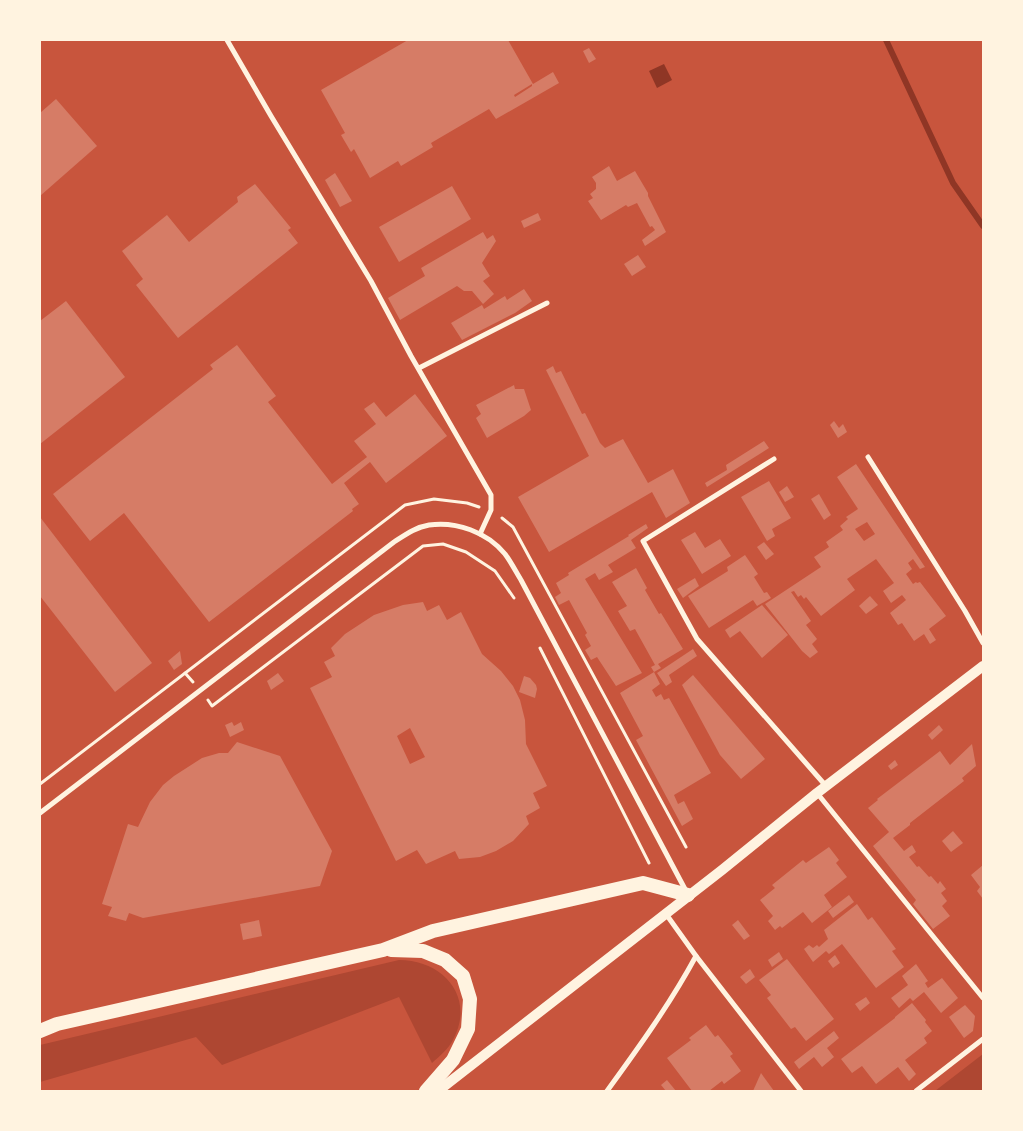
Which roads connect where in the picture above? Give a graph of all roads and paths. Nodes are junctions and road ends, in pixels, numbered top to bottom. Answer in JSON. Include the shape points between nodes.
{"nodes":[{"id":1,"x":227,"y":40,"type":"edge"},
{"id":2,"x":547,"y":303,"type":"dead end"},
{"id":3,"x":419,"y":368,"type":"junction"},
{"id":4,"x":868,"y":457,"type":"dead end"},
{"id":5,"x":774,"y":459,"type":"dead end"},
{"id":6,"x":491,"y":510,"type":"junction"},
{"id":7,"x":480,"y":534,"type":"junction"},
{"id":8,"x":517,"y":603,"type":"dead end"},
{"id":9,"x":983,"y":643,"type":"edge"},
{"id":10,"x":539,"y":646,"type":"dead end"},
{"id":11,"x":983,"y":666,"type":"edge"},
{"id":12,"x":212,"y":706,"type":"dead end"},
{"id":13,"x":40,"y":784,"type":"edge"},
{"id":14,"x":827,"y":786,"type":"junction"},
{"id":15,"x":817,"y":793,"type":"junction"},
{"id":16,"x":40,"y":813,"type":"edge"},
{"id":17,"x":686,"y":847,"type":"dead end"},
{"id":18,"x":649,"y":863,"type":"dead end"},
{"id":19,"x":688,"y":895,"type":"junction"},
{"id":20,"x":665,"y":914,"type":"junction"},
{"id":21,"x":383,"y":950,"type":"junction"},
{"id":22,"x":696,"y":956,"type":"junction"},
{"id":23,"x":983,"y":998,"type":"edge"},
{"id":24,"x":40,"y":1023,"type":"edge"},
{"id":25,"x":57,"y":1024,"type":"junction"},
{"id":26,"x":40,"y":1031,"type":"edge"},
{"id":27,"x":983,"y":1039,"type":"edge"},
{"id":28,"x":426,"y":1091,"type":"edge"},
{"id":29,"x":438,"y":1091,"type":"edge"},
{"id":30,"x":608,"y":1091,"type":"edge"},
{"id":31,"x":801,"y":1091,"type":"edge"},
{"id":32,"x":916,"y":1091,"type":"edge"}],
"edges":[{"from":1,"to":3,"type":"street","via":[[371,281]]},
{"from":2,"to":3,"type":"street"},
{"from":3,"to":6,"type":"street","via":[[492,495]]},
{"from":4,"to":9,"type":"street"},
{"from":5,"to":14,"type":"street","via":[[643,541],[698,639]]},
{"from":6,"to":7,"type":"street"},
{"from":6,"to":13,"type":"path","via":[[434,499],[404,505]]},
{"from":6,"to":17,"type":"path","via":[[513,527]]},
{"from":7,"to":16,"type":"street","via":[[448,524],[409,532]]},
{"from":7,"to":19,"type":"street","via":[[504,554],[521,580]]},
{"from":8,"to":12,"type":"path","via":[[495,571],[466,552],[443,544],[423,546]]},
{"from":10,"to":18,"type":"path"},
{"from":11,"to":14,"type":"main road"},
{"from":14,"to":15,"type":"main road"},
{"from":15,"to":19,"type":"main road"},
{"from":15,"to":23,"type":"street"},
{"from":19,"to":20,"type":"main road"},
{"from":19,"to":21,"type":"highway","via":[[643,883],[433,931]]},
{"from":20,"to":22,"type":"street"},
{"from":20,"to":29,"type":"main road"},
{"from":21,"to":25,"type":"highway"},
{"from":21,"to":28,"type":"highway","via":[[423,951],[445,960],[463,976],[468,992],[468,1030],[453,1060]]},
{"from":22,"to":30,"type":"street","via":[[655,1024]]},
{"from":22,"to":31,"type":"street"},
{"from":24,"to":25,"type":"highway"},
{"from":25,"to":26,"type":"highway"},
{"from":27,"to":32,"type":"street"}]}
